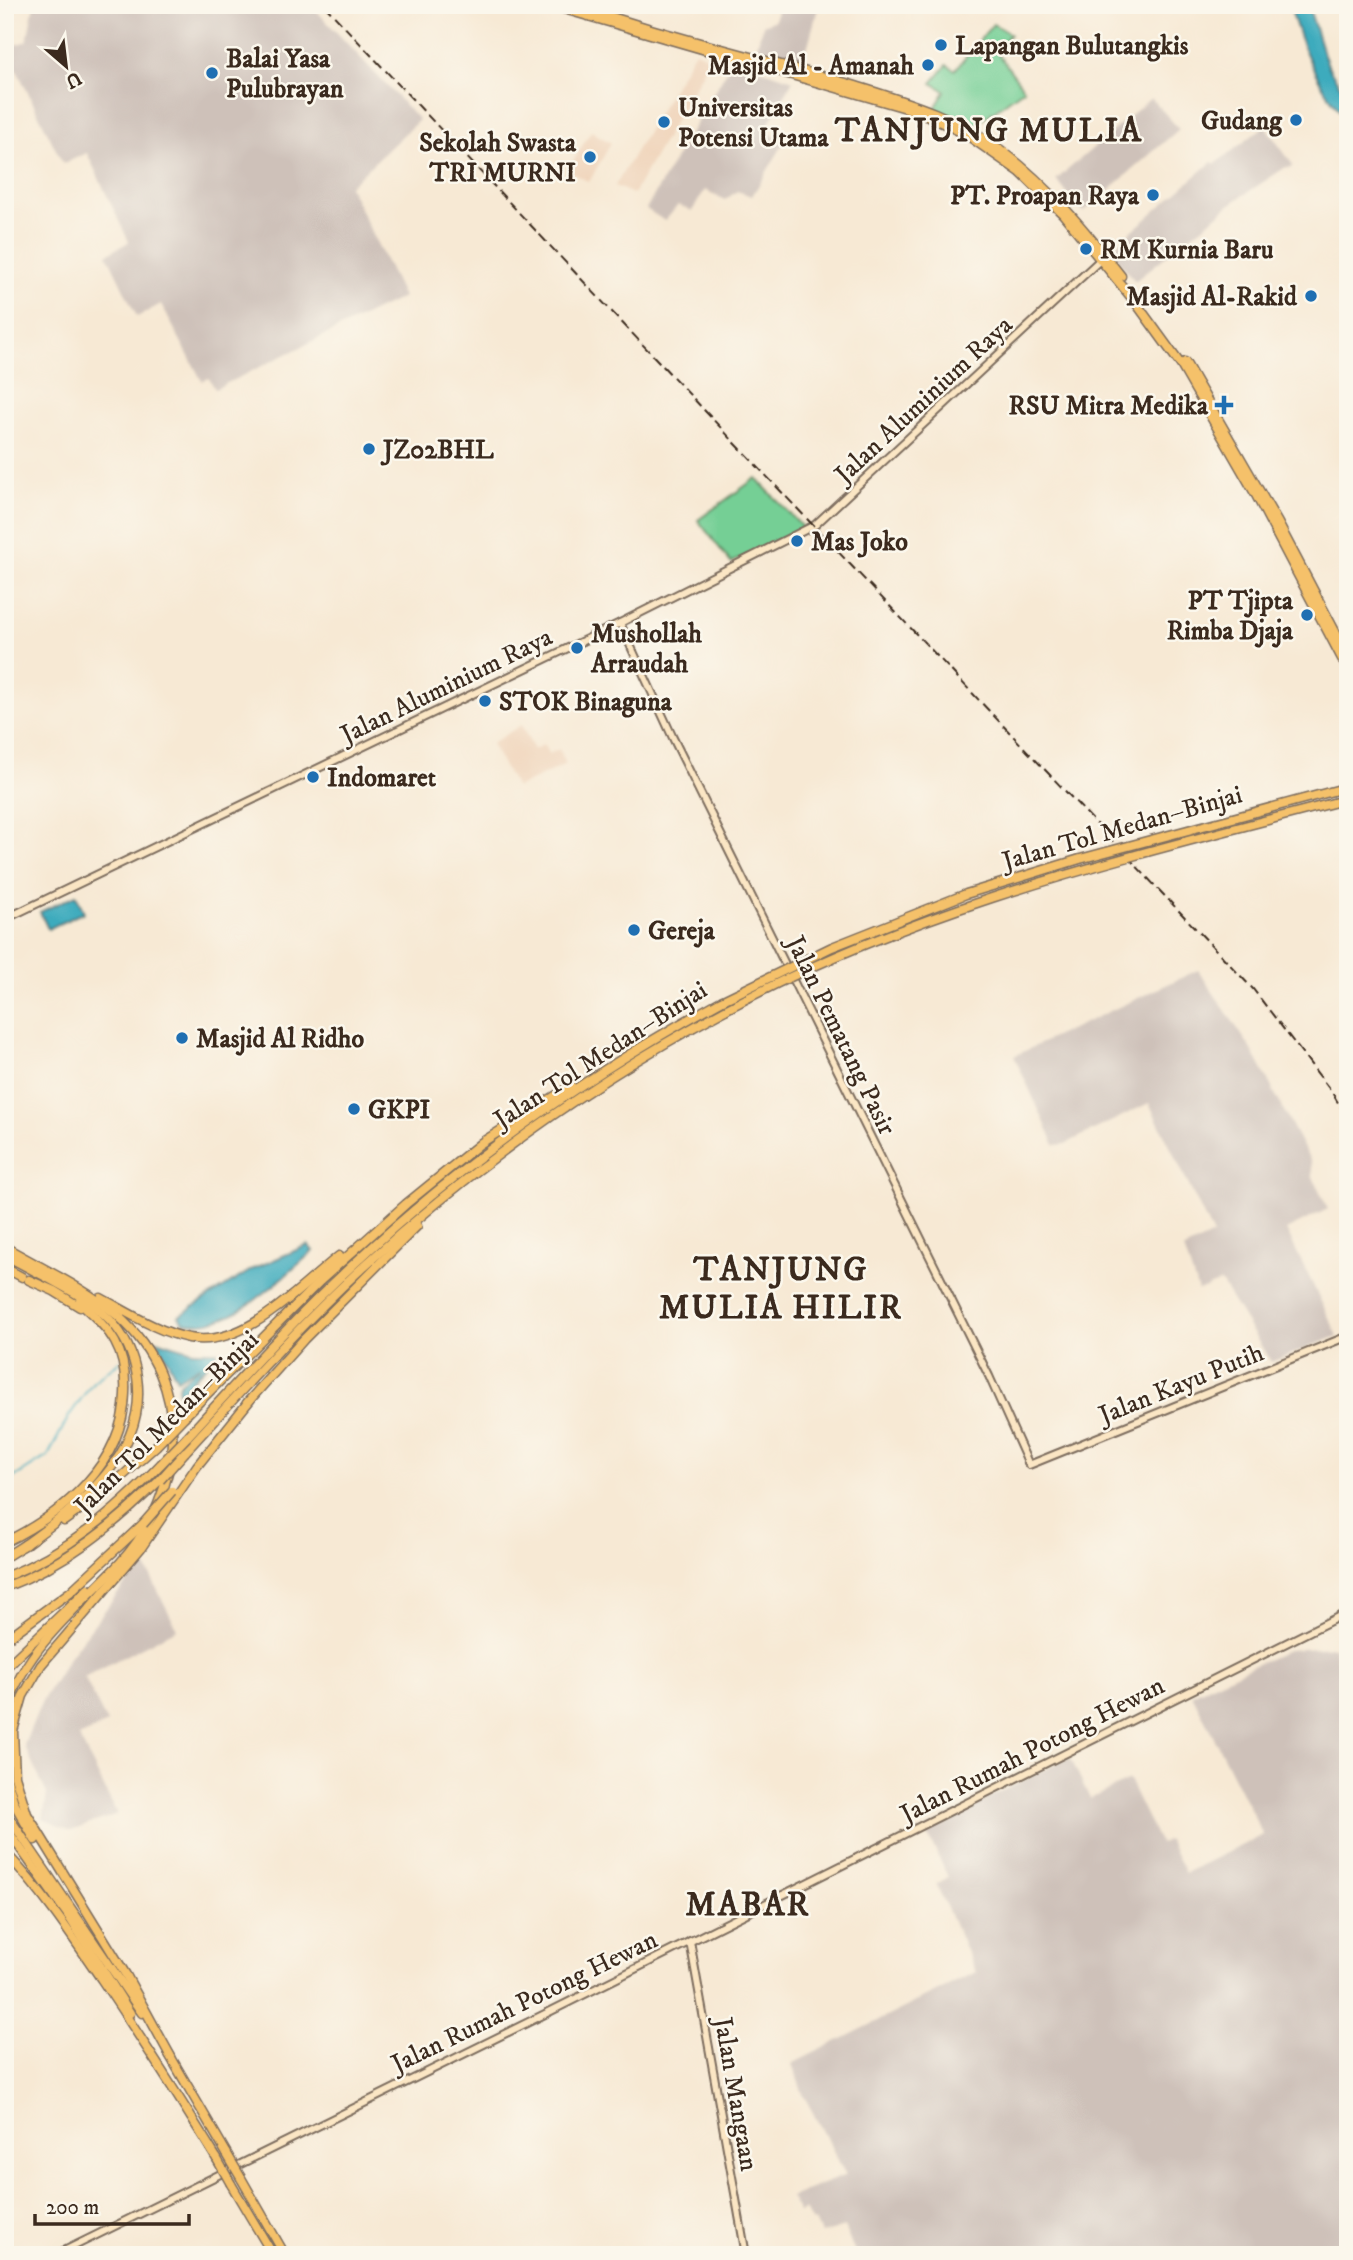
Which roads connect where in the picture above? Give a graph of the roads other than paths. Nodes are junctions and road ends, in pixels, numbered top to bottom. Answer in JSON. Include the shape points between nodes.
{"nodes":[{"id":1,"x":550,"y":5,"type":"edge"},
{"id":2,"x":571,"y":5,"type":"edge"},
{"id":3,"x":1103,"y":257,"type":"junction"},
{"id":4,"x":1208,"y":406,"type":"junction"},
{"id":5,"x":620,"y":623,"type":"junction"},
{"id":6,"x":1348,"y":656,"type":"edge"},
{"id":7,"x":1348,"y":670,"type":"edge"},
{"id":8,"x":1348,"y":787,"type":"edge"},
{"id":9,"x":1348,"y":799,"type":"edge"},
{"id":10,"x":5,"y":919,"type":"edge"},
{"id":11,"x":683,"y":1022,"type":"junction"},
{"id":12,"x":453,"y":1190,"type":"junction"},
{"id":13,"x":406,"y":1204,"type":"junction"},
{"id":14,"x":5,"y":1247,"type":"edge"},
{"id":15,"x":5,"y":1255,"type":"edge"},
{"id":16,"x":5,"y":1268,"type":"edge"},
{"id":17,"x":39,"y":1275,"type":"junction"},
{"id":18,"x":61,"y":1278,"type":"junction"},
{"id":19,"x":104,"y":1327,"type":"junction"},
{"id":20,"x":1348,"y":1336,"type":"edge"},
{"id":21,"x":1029,"y":1465,"type":"joint"},
{"id":22,"x":174,"y":1494,"type":"junction"},
{"id":23,"x":144,"y":1526,"type":"junction"},
{"id":24,"x":5,"y":1542,"type":"edge"},
{"id":25,"x":23,"y":1546,"type":"junction"},
{"id":26,"x":5,"y":1558,"type":"edge"},
{"id":27,"x":5,"y":1577,"type":"edge"},
{"id":28,"x":5,"y":1587,"type":"edge"},
{"id":29,"x":1348,"y":1612,"type":"edge"},
{"id":30,"x":5,"y":1640,"type":"edge"},
{"id":31,"x":5,"y":1668,"type":"edge"},
{"id":32,"x":5,"y":1718,"type":"edge"},
{"id":33,"x":5,"y":1772,"type":"edge"},
{"id":34,"x":5,"y":1804,"type":"edge"},
{"id":35,"x":5,"y":1812,"type":"edge"},
{"id":36,"x":5,"y":1827,"type":"edge"},
{"id":37,"x":5,"y":1833,"type":"edge"},
{"id":38,"x":5,"y":1852,"type":"edge"},
{"id":39,"x":102,"y":1936,"type":"junction"},
{"id":40,"x":690,"y":1941,"type":"junction"},
{"id":41,"x":171,"y":2057,"type":"junction"},
{"id":42,"x":155,"y":2058,"type":"junction"},
{"id":43,"x":56,"y":2255,"type":"edge"},
{"id":44,"x":273,"y":2255,"type":"edge"},
{"id":45,"x":285,"y":2255,"type":"edge"},
{"id":46,"x":746,"y":2255,"type":"edge"}],
"edges":[{"from":1,"to":3,"type":"highway","via":[[920,112],[967,135],[1020,172]]},
{"from":2,"to":3,"type":"highway","via":[[929,110],[1000,149],[1035,178],[1071,213]]},
{"from":3,"to":4,"type":"highway","via":[[1181,356]]},
{"from":3,"to":5,"type":"street","name":"Jalan Aluminium Raya","via":[[815,525]]},
{"from":4,"to":6,"type":"highway","via":[[1278,523]]},
{"from":4,"to":7,"type":"highway"},
{"from":5,"to":10,"type":"street","name":"Jalan Aluminium Raya"},
{"from":5,"to":21,"type":"street","name":"Jalan Pematang Pasir"},
{"from":8,"to":11,"type":"highway","name":"Jalan Tol Medan–Binjai","bridge":true,"via":[[967,894],[832,947]]},
{"from":9,"to":12,"type":"highway","name":"Jalan Tol Medan–Binjai","bridge":true,"via":[[968,904],[836,956],[643,1056]]},
{"from":11,"to":13,"type":"highway","via":[[481,1143]]},
{"from":11,"to":27,"type":"highway","name":"Jalan Tol Medan–Binjai","bridge":true,"via":[[555,1103],[428,1198],[323,1293],[116,1509],[46,1559]]},
{"from":12,"to":22,"type":"highway","via":[[304,1339]]},
{"from":12,"to":28,"type":"highway","name":"Jalan Tol Medan–Binjai","bridge":true,"via":[[330,1298],[160,1480],[110,1526],[48,1568]]},
{"from":13,"to":18,"type":"highway","via":[[263,1317],[218,1338],[172,1333]]},
{"from":13,"to":25,"type":"highway","bridge":true,"via":[[335,1266],[108,1489]]},
{"from":14,"to":18,"type":"highway"},
{"from":15,"to":17,"type":"highway"},
{"from":16,"to":19,"type":"highway","via":[[60,1294]]},
{"from":17,"to":19,"type":"highway","via":[[80,1303]]},
{"from":17,"to":25,"type":"highway","via":[[101,1312],[116,1327],[129,1349],[138,1392],[135,1421],[122,1452],[99,1482]]},
{"from":18,"to":23,"type":"highway","via":[[128,1326],[163,1382],[171,1420],[171,1465],[158,1506]]},
{"from":19,"to":24,"type":"highway","via":[[121,1354],[125,1379],[124,1410],[116,1437],[103,1463],[69,1500]]},
{"from":20,"to":21,"type":"street","name":"Jalan Kayu Putih"},
{"from":22,"to":23,"type":"highway","bridge":true},
{"from":22,"to":39,"type":"highway","via":[[146,1541],[34,1675],[17,1713],[12,1742],[15,1776],[27,1814]]},
{"from":23,"to":30,"type":"highway","via":[[70,1592]]},
{"from":23,"to":31,"type":"highway","via":[[116,1563]]},
{"from":23,"to":32,"type":"highway","via":[[122,1561],[31,1659]]},
{"from":25,"to":26,"type":"highway"},
{"from":29,"to":40,"type":"street","name":"Jalan Rumah Potong Hewan"},
{"from":33,"to":39,"type":"highway","via":[[23,1822]]},
{"from":34,"to":37,"type":"highway","bridge":true},
{"from":35,"to":41,"type":"highway"},
{"from":36,"to":42,"type":"highway","via":[[91,1950]]},
{"from":38,"to":42,"type":"highway","via":[[43,1896]]},
{"from":39,"to":41,"type":"highway"},
{"from":40,"to":43,"type":"street","name":"Jalan Rumah Potong Hewan"},
{"from":40,"to":46,"type":"street","name":"Jalan Mangaan"},
{"from":41,"to":45,"type":"highway","bridge":true},
{"from":42,"to":44,"type":"highway","bridge":true}]}
